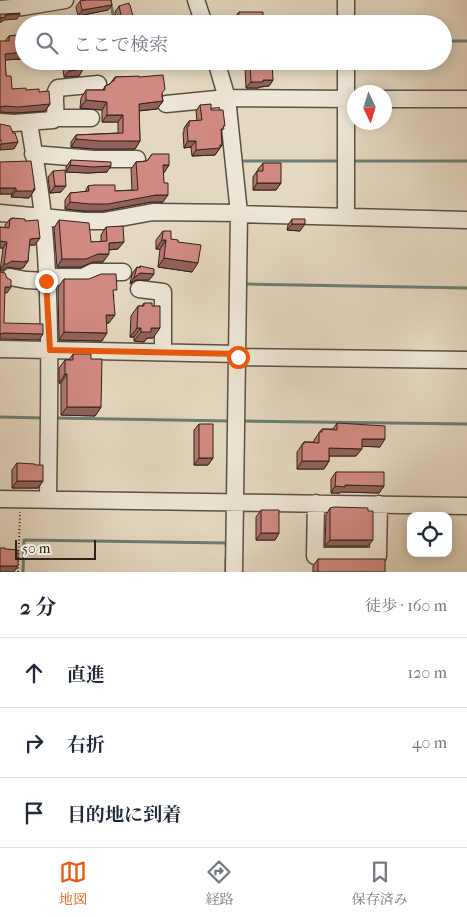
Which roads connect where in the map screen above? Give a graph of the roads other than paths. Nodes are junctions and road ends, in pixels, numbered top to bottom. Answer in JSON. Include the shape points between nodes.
{"nodes":[{"id":1,"x":64,"y":0,"type":"edge"},
{"id":2,"x":196,"y":0,"type":"edge"},
{"id":3,"x":346,"y":0,"type":"edge"},
{"id":4,"x":0,"y":9,"type":"edge"},
{"id":5,"x":201,"y":15,"type":"edge"},
{"id":6,"x":346,"y":15,"type":"edge"},
{"id":7,"x":219,"y":70,"type":"edge"},
{"id":8,"x":347,"y":70,"type":"edge"},
{"id":9,"x":98,"y":84,"type":"dead end"},
{"id":10,"x":349,"y":85,"type":"edge"},
{"id":11,"x":227,"y":98,"type":"junction"},
{"id":12,"x":347,"y":99,"type":"edge"},
{"id":13,"x":392,"y":99,"type":"edge"},
{"id":14,"x":467,"y":99,"type":"edge"},
{"id":15,"x":166,"y":104,"type":"dead end"},
{"id":16,"x":55,"y":118,"type":"junction"},
{"id":17,"x":91,"y":118,"type":"dead end"},
{"id":18,"x":0,"y":122,"type":"edge"},
{"id":19,"x":29,"y":123,"type":"junction"},
{"id":20,"x":349,"y":130,"type":"edge"},
{"id":21,"x":34,"y":154,"type":"junction"},
{"id":22,"x":137,"y":160,"type":"edge"},
{"id":23,"x":0,"y":213,"type":"edge"},
{"id":24,"x":239,"y":214,"type":"junction"},
{"id":25,"x":43,"y":216,"type":"junction"},
{"id":26,"x":346,"y":216,"type":"junction"},
{"id":27,"x":467,"y":220,"type":"edge"},
{"id":28,"x":123,"y":272,"type":"dead end"},
{"id":29,"x":10,"y":277,"type":"edge"},
{"id":30,"x":46,"y":279,"type":"junction"},
{"id":31,"x":139,"y":289,"type":"dead end"},
{"id":32,"x":0,"y":349,"type":"edge"},
{"id":33,"x":50,"y":350,"type":"junction"},
{"id":34,"x":163,"y":352,"type":"junction"},
{"id":35,"x":238,"y":355,"type":"junction"},
{"id":36,"x":467,"y":360,"type":"edge"},
{"id":37,"x":0,"y":499,"type":"edge"},
{"id":38,"x":48,"y":499,"type":"junction"},
{"id":39,"x":235,"y":502,"type":"junction"},
{"id":40,"x":316,"y":504,"type":"junction"},
{"id":41,"x":379,"y":504,"type":"junction"},
{"id":42,"x":467,"y":506,"type":"edge"},
{"id":43,"x":234,"y":572,"type":"edge"}],
"edges":[{"from":1,"to":4,"type":"street"},
{"from":2,"to":5,"type":"street"},
{"from":3,"to":6,"type":"street"},
{"from":7,"to":11,"type":"street"},
{"from":8,"to":10,"type":"street"},
{"from":9,"to":16,"type":"street","via":[[58,88]]},
{"from":11,"to":12,"type":"street"},
{"from":11,"to":15,"type":"street"},
{"from":11,"to":24,"type":"street"},
{"from":13,"to":14,"type":"street"},
{"from":16,"to":17,"type":"street"},
{"from":16,"to":19,"type":"street"},
{"from":18,"to":19,"type":"street"},
{"from":19,"to":21,"type":"street"},
{"from":20,"to":26,"type":"street"},
{"from":21,"to":22,"type":"street"},
{"from":21,"to":25,"type":"street"},
{"from":23,"to":25,"type":"street"},
{"from":24,"to":25,"type":"street","via":[[153,212],[104,221]]},
{"from":24,"to":26,"type":"street"},
{"from":24,"to":35,"type":"street"},
{"from":25,"to":30,"type":"street"},
{"from":26,"to":27,"type":"street"},
{"from":28,"to":30,"type":"street","via":[[93,272],[83,277]]},
{"from":29,"to":30,"type":"street"},
{"from":30,"to":33,"type":"street"},
{"from":31,"to":34,"type":"street","via":[[163,292]]},
{"from":32,"to":33,"type":"street"},
{"from":33,"to":34,"type":"street"},
{"from":33,"to":38,"type":"street"},
{"from":34,"to":35,"type":"street"},
{"from":35,"to":36,"type":"street"},
{"from":35,"to":39,"type":"street"},
{"from":37,"to":38,"type":"street"},
{"from":38,"to":39,"type":"street"},
{"from":39,"to":40,"type":"street"},
{"from":39,"to":43,"type":"street"},
{"from":40,"to":41,"type":"street"},
{"from":40,"to":41,"type":"street","via":[[315,556],[378,556]]},
{"from":41,"to":42,"type":"street"}]}
